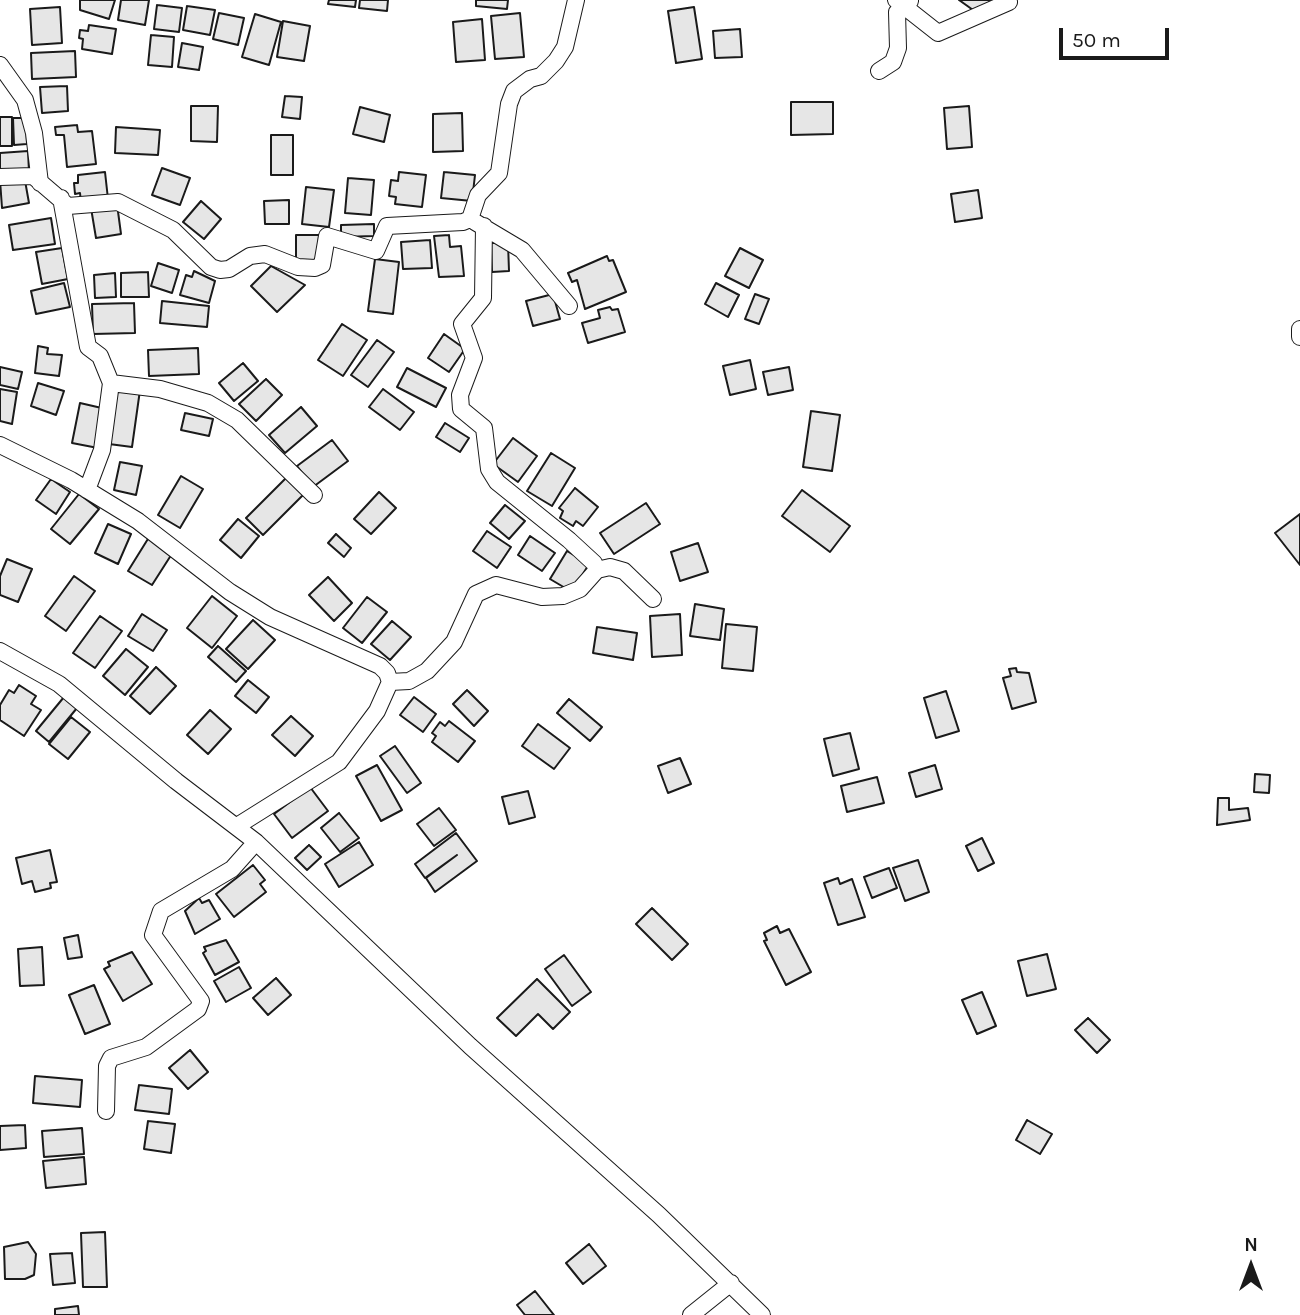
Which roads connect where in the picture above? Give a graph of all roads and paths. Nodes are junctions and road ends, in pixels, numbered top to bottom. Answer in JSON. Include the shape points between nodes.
{"nodes":[{"id":1,"x":576,"y":0,"type":"edge"},
{"id":2,"x":903,"y":2,"type":"edge"},
{"id":3,"x":1009,"y":2,"type":"dead end"},
{"id":4,"x":0,"y":65,"type":"edge"},
{"id":5,"x":879,"y":71,"type":"dead end"},
{"id":6,"x":0,"y":177,"type":"edge"},
{"id":7,"x":40,"y":183,"type":"junction"},
{"id":8,"x":61,"y":198,"type":"junction"},
{"id":9,"x":477,"y":223,"type":"junction"},
{"id":10,"x":569,"y":306,"type":"dead end"},
{"id":11,"x":1300,"y":329,"type":"edge"},
{"id":12,"x":1300,"y":337,"type":"edge"},
{"id":13,"x":111,"y":383,"type":"junction"},
{"id":14,"x":0,"y":445,"type":"edge"},
{"id":15,"x":87,"y":490,"type":"junction"},
{"id":16,"x":314,"y":495,"type":"dead end"},
{"id":17,"x":597,"y":570,"type":"junction"},
{"id":18,"x":653,"y":599,"type":"dead end"},
{"id":19,"x":0,"y":651,"type":"edge"},
{"id":20,"x":390,"y":682,"type":"junction"},
{"id":21,"x":237,"y":826,"type":"junction"},
{"id":22,"x":256,"y":842,"type":"junction"},
{"id":23,"x":106,"y":1111,"type":"dead end"},
{"id":24,"x":731,"y":1283,"type":"junction"},
{"id":25,"x":691,"y":1315,"type":"edge"},
{"id":26,"x":762,"y":1315,"type":"edge"}],
"edges":[{"from":1,"to":9,"type":"street","via":[[565,47],[556,61],[514,91],[499,173],[478,195]]},
{"from":2,"to":3,"type":"street","via":[[939,33]]},
{"from":2,"to":5,"type":"street","via":[[897,12],[898,48],[893,62]]},
{"from":4,"to":7,"type":"street","via":[[25,100]]},
{"from":6,"to":7,"type":"street","via":[[33,176]]},
{"from":7,"to":8,"type":"street"},
{"from":8,"to":9,"type":"street","via":[[68,206],[118,202],[150,216],[220,270],[265,254],[298,267],[315,268],[322,265],[327,236],[376,251],[387,226]]},
{"from":8,"to":13,"type":"street","via":[[88,347],[100,356]]},
{"from":9,"to":10,"type":"street","via":[[529,257]]},
{"from":9,"to":17,"type":"street","via":[[483,298],[462,324],[474,358],[460,395],[461,409],[484,428],[489,469],[498,482],[569,540]]},
{"from":11,"to":12,"type":"street"},
{"from":13,"to":15,"type":"street","via":[[102,450]]},
{"from":13,"to":16,"type":"street","via":[[160,389],[208,403],[237,420]]},
{"from":14,"to":15,"type":"street"},
{"from":15,"to":20,"type":"street","via":[[138,521],[230,592],[270,617],[380,666]]},
{"from":17,"to":18,"type":"street","via":[[619,568]]},
{"from":17,"to":20,"type":"street","via":[[580,589],[564,596],[542,597],[496,585],[477,594],[443,656],[409,681]]},
{"from":19,"to":21,"type":"street","via":[[59,684],[176,782]]},
{"from":20,"to":21,"type":"street","via":[[377,711],[340,762]]},
{"from":21,"to":22,"type":"street"},
{"from":22,"to":23,"type":"street","via":[[232,869],[161,911],[153,936],[201,1001],[198,1009],[146,1047],[111,1058]]},
{"from":22,"to":24,"type":"street","via":[[470,1046]]},
{"from":24,"to":25,"type":"street"},
{"from":24,"to":26,"type":"street"}]}
